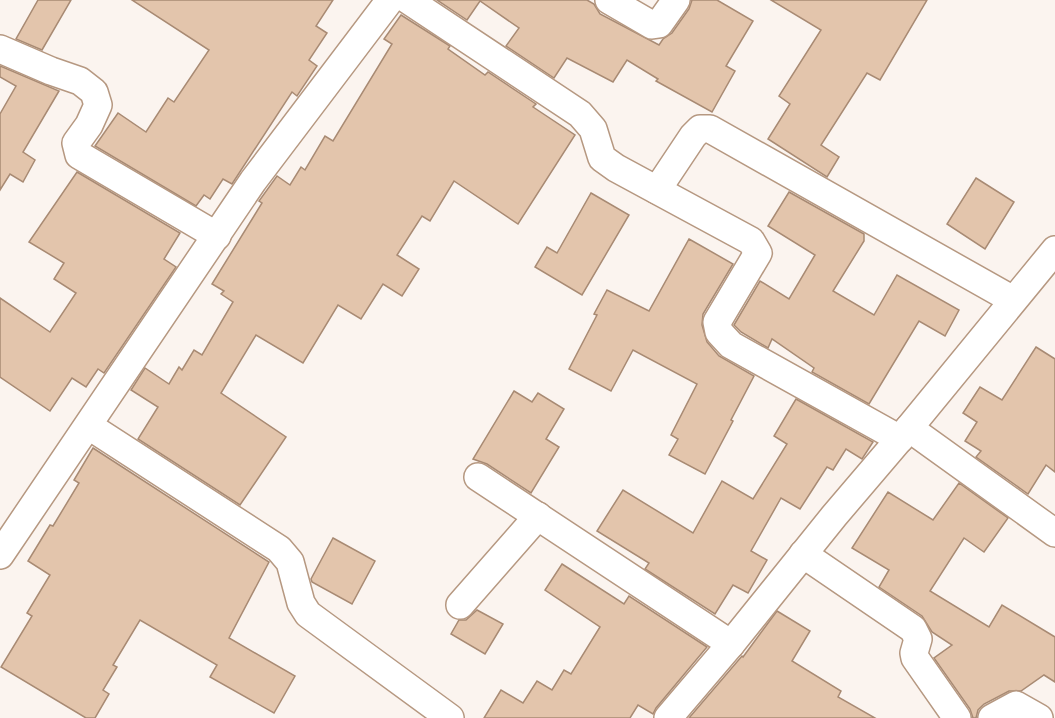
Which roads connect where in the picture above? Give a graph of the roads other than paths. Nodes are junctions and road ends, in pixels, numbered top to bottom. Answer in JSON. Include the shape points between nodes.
{"nodes":[{"id":1,"x":390,"y":0,"type":"edge"},
{"id":2,"x":408,"y":0,"type":"edge"},
{"id":3,"x":609,"y":0,"type":"edge"},
{"id":4,"x":676,"y":0,"type":"edge"},
{"id":5,"x":0,"y":49,"type":"edge"},
{"id":6,"x":657,"y":190,"type":"junction"},
{"id":7,"x":217,"y":236,"type":"junction"},
{"id":8,"x":1055,"y":250,"type":"edge"},
{"id":9,"x":1013,"y":300,"type":"junction"},
{"id":10,"x":88,"y":426,"type":"junction"},
{"id":11,"x":905,"y":433,"type":"junction"},
{"id":12,"x":478,"y":477,"type":"dead end"},
{"id":13,"x":538,"y":516,"type":"junction"},
{"id":14,"x":1055,"y":533,"type":"edge"},
{"id":15,"x":803,"y":554,"type":"junction"},
{"id":16,"x":0,"y":555,"type":"edge"},
{"id":17,"x":460,"y":605,"type":"dead end"},
{"id":18,"x":731,"y":644,"type":"junction"},
{"id":19,"x":450,"y":718,"type":"edge"},
{"id":20,"x":668,"y":718,"type":"edge"},
{"id":21,"x":957,"y":718,"type":"edge"},
{"id":22,"x":993,"y":718,"type":"edge"},
{"id":23,"x":1039,"y":718,"type":"edge"}],
"edges":[{"from":1,"to":7,"type":"street"},
{"from":2,"to":6,"type":"street","via":[[580,114],[593,129],[602,158]]},
{"from":3,"to":4,"type":"street","via":[[652,25],[659,24]]},
{"from":5,"to":7,"type":"street","via":[[80,81],[94,92],[98,105],[76,142],[79,155]]},
{"from":6,"to":9,"type":"street","via":[[693,136],[700,129],[710,129]]},
{"from":6,"to":11,"type":"street","via":[[751,241],[758,253],[717,322],[719,333],[731,345]]},
{"from":7,"to":10,"type":"street"},
{"from":8,"to":9,"type":"street"},
{"from":9,"to":11,"type":"street"},
{"from":10,"to":16,"type":"street"},
{"from":10,"to":19,"type":"street","via":[[279,549],[290,562],[301,603],[308,614]]},
{"from":11,"to":14,"type":"street"},
{"from":11,"to":15,"type":"street"},
{"from":12,"to":13,"type":"street"},
{"from":13,"to":17,"type":"street"},
{"from":13,"to":18,"type":"street"},
{"from":15,"to":18,"type":"street"},
{"from":15,"to":21,"type":"street","via":[[913,629],[918,639],[915,658]]},
{"from":18,"to":20,"type":"street"},
{"from":22,"to":23,"type":"street","via":[[1016,705]]}]}
